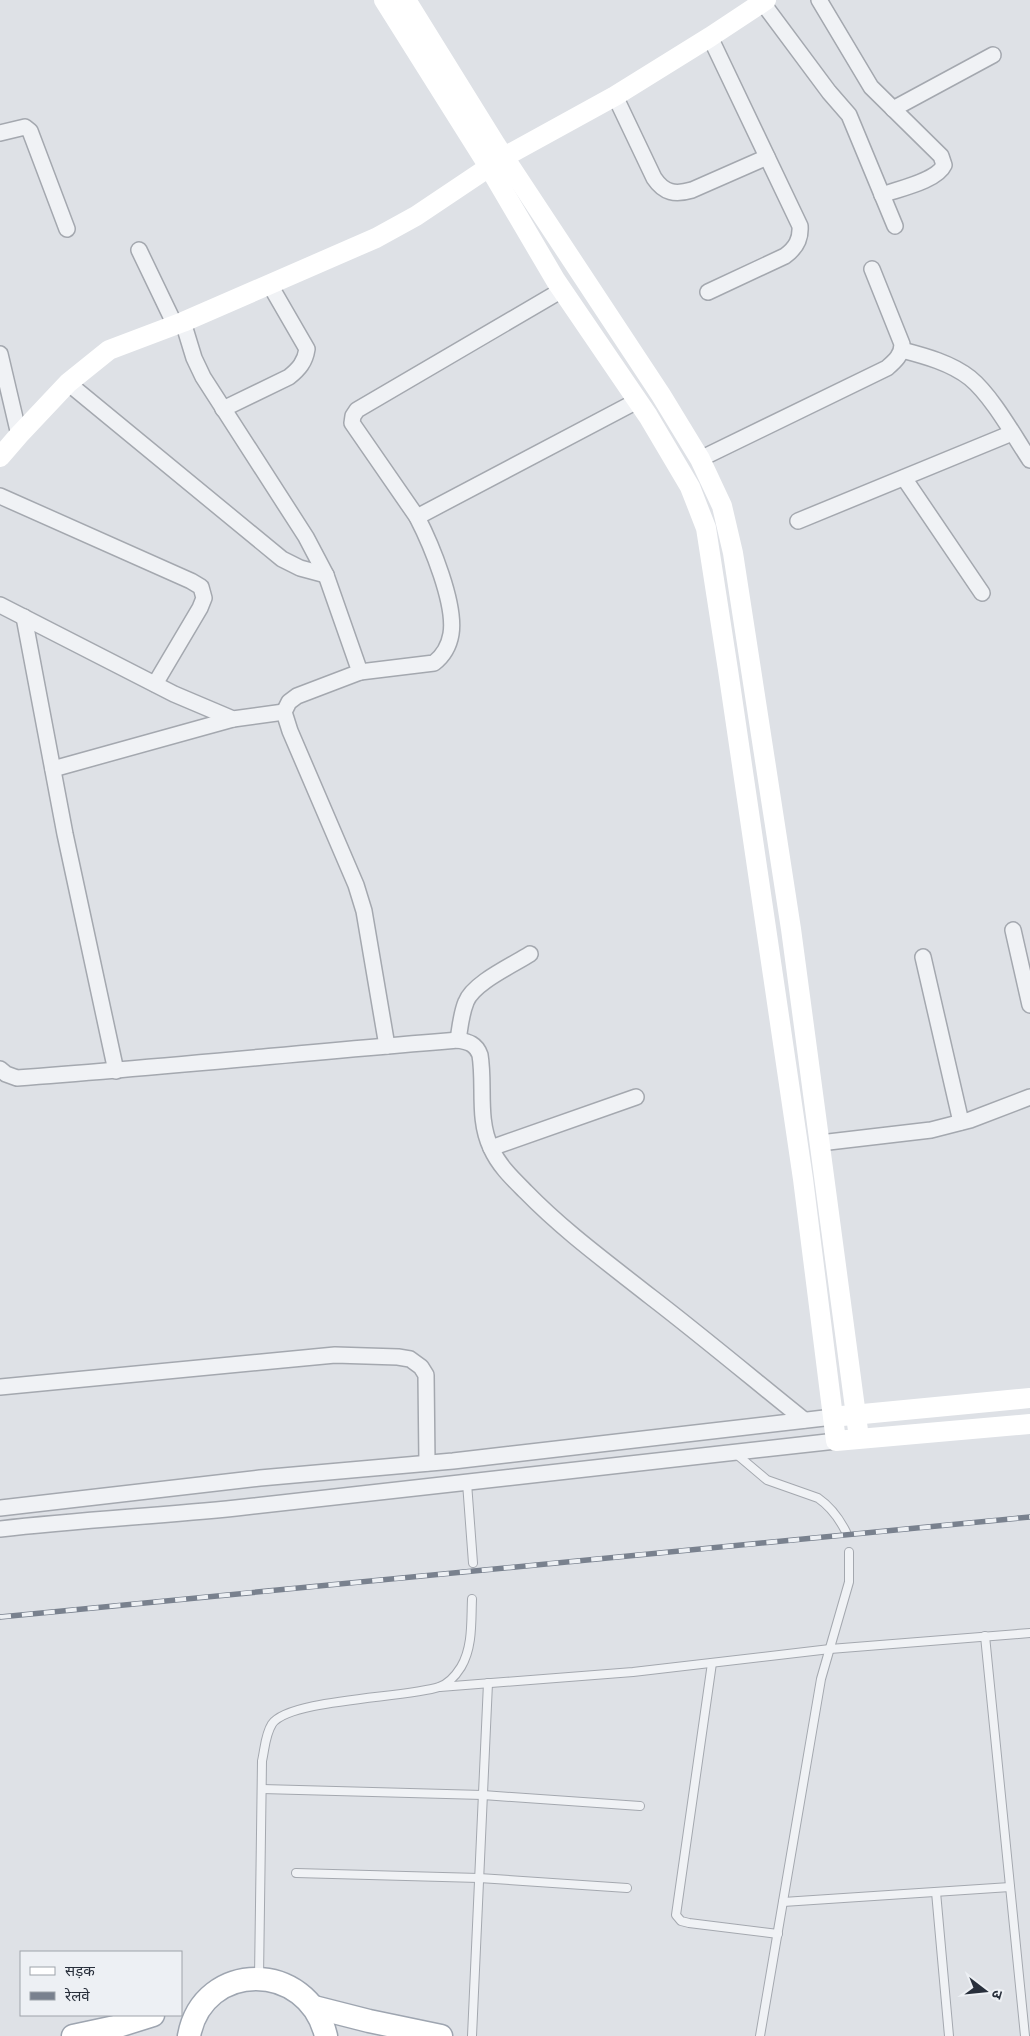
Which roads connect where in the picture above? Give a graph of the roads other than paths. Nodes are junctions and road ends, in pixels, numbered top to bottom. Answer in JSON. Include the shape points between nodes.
{"nodes":[{"id":1,"x":384,"y":0,"type":"edge"},
{"id":2,"x":406,"y":0,"type":"edge"},
{"id":3,"x":819,"y":0,"type":"edge"},
{"id":4,"x":764,"y":1,"type":"edge"},
{"id":5,"x":710,"y":37,"type":"junction"},
{"id":6,"x":993,"y":55,"type":"dead end"},
{"id":7,"x":616,"y":96,"type":"junction"},
{"id":8,"x":893,"y":109,"type":"junction"},
{"id":9,"x":0,"y":133,"type":"edge"},
{"id":10,"x":767,"y":157,"type":"junction"},
{"id":11,"x":497,"y":162,"type":"junction"},
{"id":12,"x":882,"y":195,"type":"junction"},
{"id":13,"x":895,"y":226,"type":"dead end"},
{"id":14,"x":67,"y":229,"type":"dead end"},
{"id":15,"x":139,"y":250,"type":"dead end"},
{"id":16,"x":872,"y":269,"type":"dead end"},
{"id":17,"x":270,"y":285,"type":"junction"},
{"id":18,"x":562,"y":290,"type":"junction"},
{"id":19,"x":708,"y":292,"type":"dead end"},
{"id":20,"x":179,"y":323,"type":"junction"},
{"id":21,"x":902,"y":350,"type":"junction"},
{"id":22,"x":0,"y":354,"type":"edge"},
{"id":23,"x":68,"y":383,"type":"junction"},
{"id":24,"x":637,"y":401,"type":"junction"},
{"id":25,"x":223,"y":409,"type":"junction"},
{"id":26,"x":1012,"y":433,"type":"junction"},
{"id":27,"x":18,"y":435,"type":"junction"},
{"id":28,"x":0,"y":458,"type":"edge"},
{"id":29,"x":700,"y":459,"type":"junction"},
{"id":30,"x":1030,"y":460,"type":"edge"},
{"id":31,"x":904,"y":478,"type":"junction"},
{"id":32,"x":0,"y":496,"type":"edge"},
{"id":33,"x":417,"y":517,"type":"junction"},
{"id":34,"x":798,"y":521,"type":"dead end"},
{"id":35,"x":326,"y":575,"type":"junction"},
{"id":36,"x":982,"y":593,"type":"dead end"},
{"id":37,"x":0,"y":605,"type":"edge"},
{"id":38,"x":24,"y":617,"type":"junction"},
{"id":39,"x":360,"y":672,"type":"junction"},
{"id":40,"x":155,"y":684,"type":"junction"},
{"id":41,"x":284,"y":712,"type":"junction"},
{"id":42,"x":233,"y":719,"type":"junction"},
{"id":43,"x":53,"y":769,"type":"junction"},
{"id":44,"x":1013,"y":930,"type":"dead end"},
{"id":45,"x":530,"y":954,"type":"dead end"},
{"id":46,"x":923,"y":957,"type":"dead end"},
{"id":47,"x":1030,"y":1005,"type":"edge"},
{"id":48,"x":458,"y":1040,"type":"junction"},
{"id":49,"x":387,"y":1046,"type":"junction"},
{"id":50,"x":0,"y":1069,"type":"edge"},
{"id":51,"x":116,"y":1072,"type":"junction"},
{"id":52,"x":636,"y":1097,"type":"dead end"},
{"id":53,"x":1030,"y":1097,"type":"edge"},
{"id":54,"x":961,"y":1122,"type":"junction"},
{"id":55,"x":820,"y":1143,"type":"junction"},
{"id":56,"x":491,"y":1148,"type":"junction"},
{"id":57,"x":0,"y":1387,"type":"edge"},
{"id":58,"x":1030,"y":1398,"type":"edge"},
{"id":59,"x":856,"y":1414,"type":"junction"},
{"id":60,"x":833,"y":1417,"type":"junction"},
{"id":61,"x":804,"y":1420,"type":"junction"},
{"id":62,"x":1030,"y":1424,"type":"edge"},
{"id":63,"x":859,"y":1438,"type":"junction"},
{"id":64,"x":836,"y":1441,"type":"junction"},
{"id":65,"x":735,"y":1453,"type":"junction"},
{"id":66,"x":427,"y":1463,"type":"junction"},
{"id":67,"x":467,"y":1482,"type":"junction"},
{"id":68,"x":0,"y":1508,"type":"edge"},
{"id":69,"x":0,"y":1529,"type":"edge"},
{"id":70,"x":846,"y":1532,"type":"dead end"},
{"id":71,"x":849,"y":1552,"type":"dead end"},
{"id":72,"x":473,"y":1564,"type":"dead end"},
{"id":73,"x":472,"y":1599,"type":"dead end"},
{"id":74,"x":1030,"y":1633,"type":"edge"},
{"id":75,"x":985,"y":1636,"type":"junction"},
{"id":76,"x":830,"y":1649,"type":"junction"},
{"id":77,"x":712,"y":1663,"type":"junction"},
{"id":78,"x":488,"y":1683,"type":"junction"},
{"id":79,"x":440,"y":1687,"type":"junction"},
{"id":80,"x":262,"y":1789,"type":"junction"},
{"id":81,"x":483,"y":1795,"type":"junction"},
{"id":82,"x":640,"y":1806,"type":"dead end"},
{"id":83,"x":296,"y":1873,"type":"dead end"},
{"id":84,"x":479,"y":1878,"type":"junction"},
{"id":85,"x":1010,"y":1887,"type":"junction"},
{"id":86,"x":627,"y":1888,"type":"dead end"},
{"id":87,"x":936,"y":1892,"type":"junction"},
{"id":88,"x":783,"y":1902,"type":"junction"},
{"id":89,"x":778,"y":1934,"type":"junction"},
{"id":90,"x":259,"y":1978,"type":"junction"},
{"id":91,"x":192,"y":2006,"type":"edge"},
{"id":92,"x":314,"y":2007,"type":"junction"},
{"id":93,"x":150,"y":2016,"type":"edge"},
{"id":94,"x":72,"y":2036,"type":"edge"},
{"id":95,"x":189,"y":2036,"type":"edge"},
{"id":96,"x":326,"y":2036,"type":"edge"},
{"id":97,"x":441,"y":2036,"type":"edge"},
{"id":98,"x":472,"y":2036,"type":"edge"},
{"id":99,"x":760,"y":2036,"type":"edge"},
{"id":100,"x":949,"y":2036,"type":"edge"},
{"id":101,"x":1025,"y":2036,"type":"edge"}],
"edges":[{"from":1,"to":11,"type":"main road"},
{"from":2,"to":11,"type":"main road"},
{"from":3,"to":8,"type":"street","via":[[864,76]]},
{"from":4,"to":5,"type":"main road"},
{"from":4,"to":12,"type":"street","via":[[848,115]]},
{"from":5,"to":7,"type":"main road"},
{"from":5,"to":10,"type":"street"},
{"from":6,"to":8,"type":"street"},
{"from":7,"to":10,"type":"street","via":[[654,178],[668,192],[692,190]]},
{"from":7,"to":11,"type":"main road"},
{"from":8,"to":12,"type":"street","via":[[941,156],[944,165],[932,177]]},
{"from":9,"to":14,"type":"street","via":[[25,127],[30,131]]},
{"from":10,"to":19,"type":"street","via":[[800,226],[798,241],[785,256]]},
{"from":11,"to":17,"type":"main road","via":[[416,216],[376,238]]},
{"from":11,"to":18,"type":"main road"},
{"from":11,"to":29,"type":"main road","via":[[661,395]]},
{"from":12,"to":13,"type":"street"},
{"from":15,"to":20,"type":"street"},
{"from":16,"to":21,"type":"street"},
{"from":17,"to":20,"type":"main road"},
{"from":17,"to":25,"type":"street","via":[[307,349],[306,358],[289,376]]},
{"from":18,"to":24,"type":"main road"},
{"from":18,"to":33,"type":"street","via":[[357,410],[353,416],[352,423]]},
{"from":20,"to":23,"type":"main road","via":[[109,350]]},
{"from":20,"to":25,"type":"street","via":[[200,371]]},
{"from":21,"to":26,"type":"street","via":[[935,360],[968,377],[984,392]]},
{"from":21,"to":29,"type":"street","via":[[887,368]]},
{"from":22,"to":27,"type":"street"},
{"from":23,"to":27,"type":"main road"},
{"from":23,"to":35,"type":"street","via":[[282,560]]},
{"from":24,"to":33,"type":"street"},
{"from":24,"to":60,"type":"main road","via":[[690,487],[706,528],[804,1178]]},
{"from":25,"to":35,"type":"street","via":[[306,536]]},
{"from":26,"to":30,"type":"street"},
{"from":26,"to":31,"type":"street"},
{"from":27,"to":28,"type":"main road"},
{"from":29,"to":55,"type":"main road","via":[[722,506],[733,553],[791,929]]},
{"from":31,"to":34,"type":"street"},
{"from":31,"to":36,"type":"street"},
{"from":32,"to":40,"type":"street","via":[[201,587],[204,598],[200,608]]},
{"from":33,"to":39,"type":"street","via":[[436,556],[451,612],[448,644],[434,663]]},
{"from":35,"to":39,"type":"street"},
{"from":37,"to":38,"type":"street"},
{"from":38,"to":40,"type":"street"},
{"from":38,"to":43,"type":"street"},
{"from":39,"to":41,"type":"street","via":[[296,696]]},
{"from":40,"to":42,"type":"street"},
{"from":41,"to":42,"type":"street"},
{"from":41,"to":49,"type":"street","via":[[356,885]]},
{"from":42,"to":43,"type":"street"},
{"from":43,"to":51,"type":"street"},
{"from":44,"to":47,"type":"street"},
{"from":45,"to":48,"type":"street","via":[[471,994],[463,1011]]},
{"from":46,"to":54,"type":"street"},
{"from":48,"to":49,"type":"street"},
{"from":48,"to":56,"type":"street","via":[[470,1042],[478,1048],[483,1122]]},
{"from":49,"to":51,"type":"street"},
{"from":50,"to":51,"type":"street","via":[[17,1078]]},
{"from":52,"to":56,"type":"street"},
{"from":53,"to":54,"type":"street"},
{"from":54,"to":55,"type":"street","via":[[914,1133]]},
{"from":55,"to":59,"type":"main road"},
{"from":56,"to":61,"type":"street","via":[[508,1174],[547,1213]]},
{"from":57,"to":66,"type":"street","via":[[335,1355],[398,1357],[421,1367],[426,1375]]},
{"from":58,"to":59,"type":"main road"},
{"from":59,"to":60,"type":"main road"},
{"from":59,"to":63,"type":"main road"},
{"from":60,"to":61,"type":"street"},
{"from":60,"to":64,"type":"main road"},
{"from":61,"to":66,"type":"street"},
{"from":62,"to":63,"type":"main road"},
{"from":63,"to":64,"type":"main road"},
{"from":64,"to":65,"type":"street"},
{"from":65,"to":67,"type":"street"},
{"from":65,"to":70,"type":"lane","via":[[767,1480],[824,1502]]},
{"from":66,"to":68,"type":"street","via":[[260,1478]]},
{"from":67,"to":69,"type":"street","via":[[234,1508]]},
{"from":67,"to":72,"type":"lane"},
{"from":71,"to":76,"type":"lane","via":[[849,1582]]},
{"from":73,"to":79,"type":"lane","via":[[469,1646],[462,1666]]},
{"from":74,"to":75,"type":"lane"},
{"from":75,"to":76,"type":"lane"},
{"from":75,"to":85,"type":"lane"},
{"from":76,"to":77,"type":"lane"},
{"from":76,"to":88,"type":"lane","via":[[821,1679]]},
{"from":77,"to":78,"type":"lane"},
{"from":77,"to":89,"type":"lane","via":[[676,1915],[689,1923]]},
{"from":78,"to":79,"type":"lane"},
{"from":78,"to":81,"type":"lane"},
{"from":79,"to":80,"type":"lane","via":[[286,1713],[273,1722],[267,1735],[262,1761]]},
{"from":80,"to":81,"type":"lane"},
{"from":80,"to":90,"type":"lane"},
{"from":81,"to":82,"type":"lane"},
{"from":81,"to":84,"type":"lane"},
{"from":83,"to":84,"type":"lane"},
{"from":84,"to":86,"type":"lane"},
{"from":84,"to":98,"type":"lane"},
{"from":85,"to":87,"type":"lane"},
{"from":85,"to":101,"type":"lane"},
{"from":87,"to":88,"type":"lane"},
{"from":87,"to":100,"type":"lane"},
{"from":88,"to":89,"type":"lane"},
{"from":89,"to":99,"type":"lane"},
{"from":90,"to":91,"type":"main road","via":[[238,1981]]},
{"from":90,"to":92,"type":"main road","via":[[280,1982],[299,1992]]},
{"from":91,"to":95,"type":"main road"},
{"from":92,"to":96,"type":"main road"},
{"from":92,"to":97,"type":"main road"},
{"from":93,"to":94,"type":"main road"}]}
